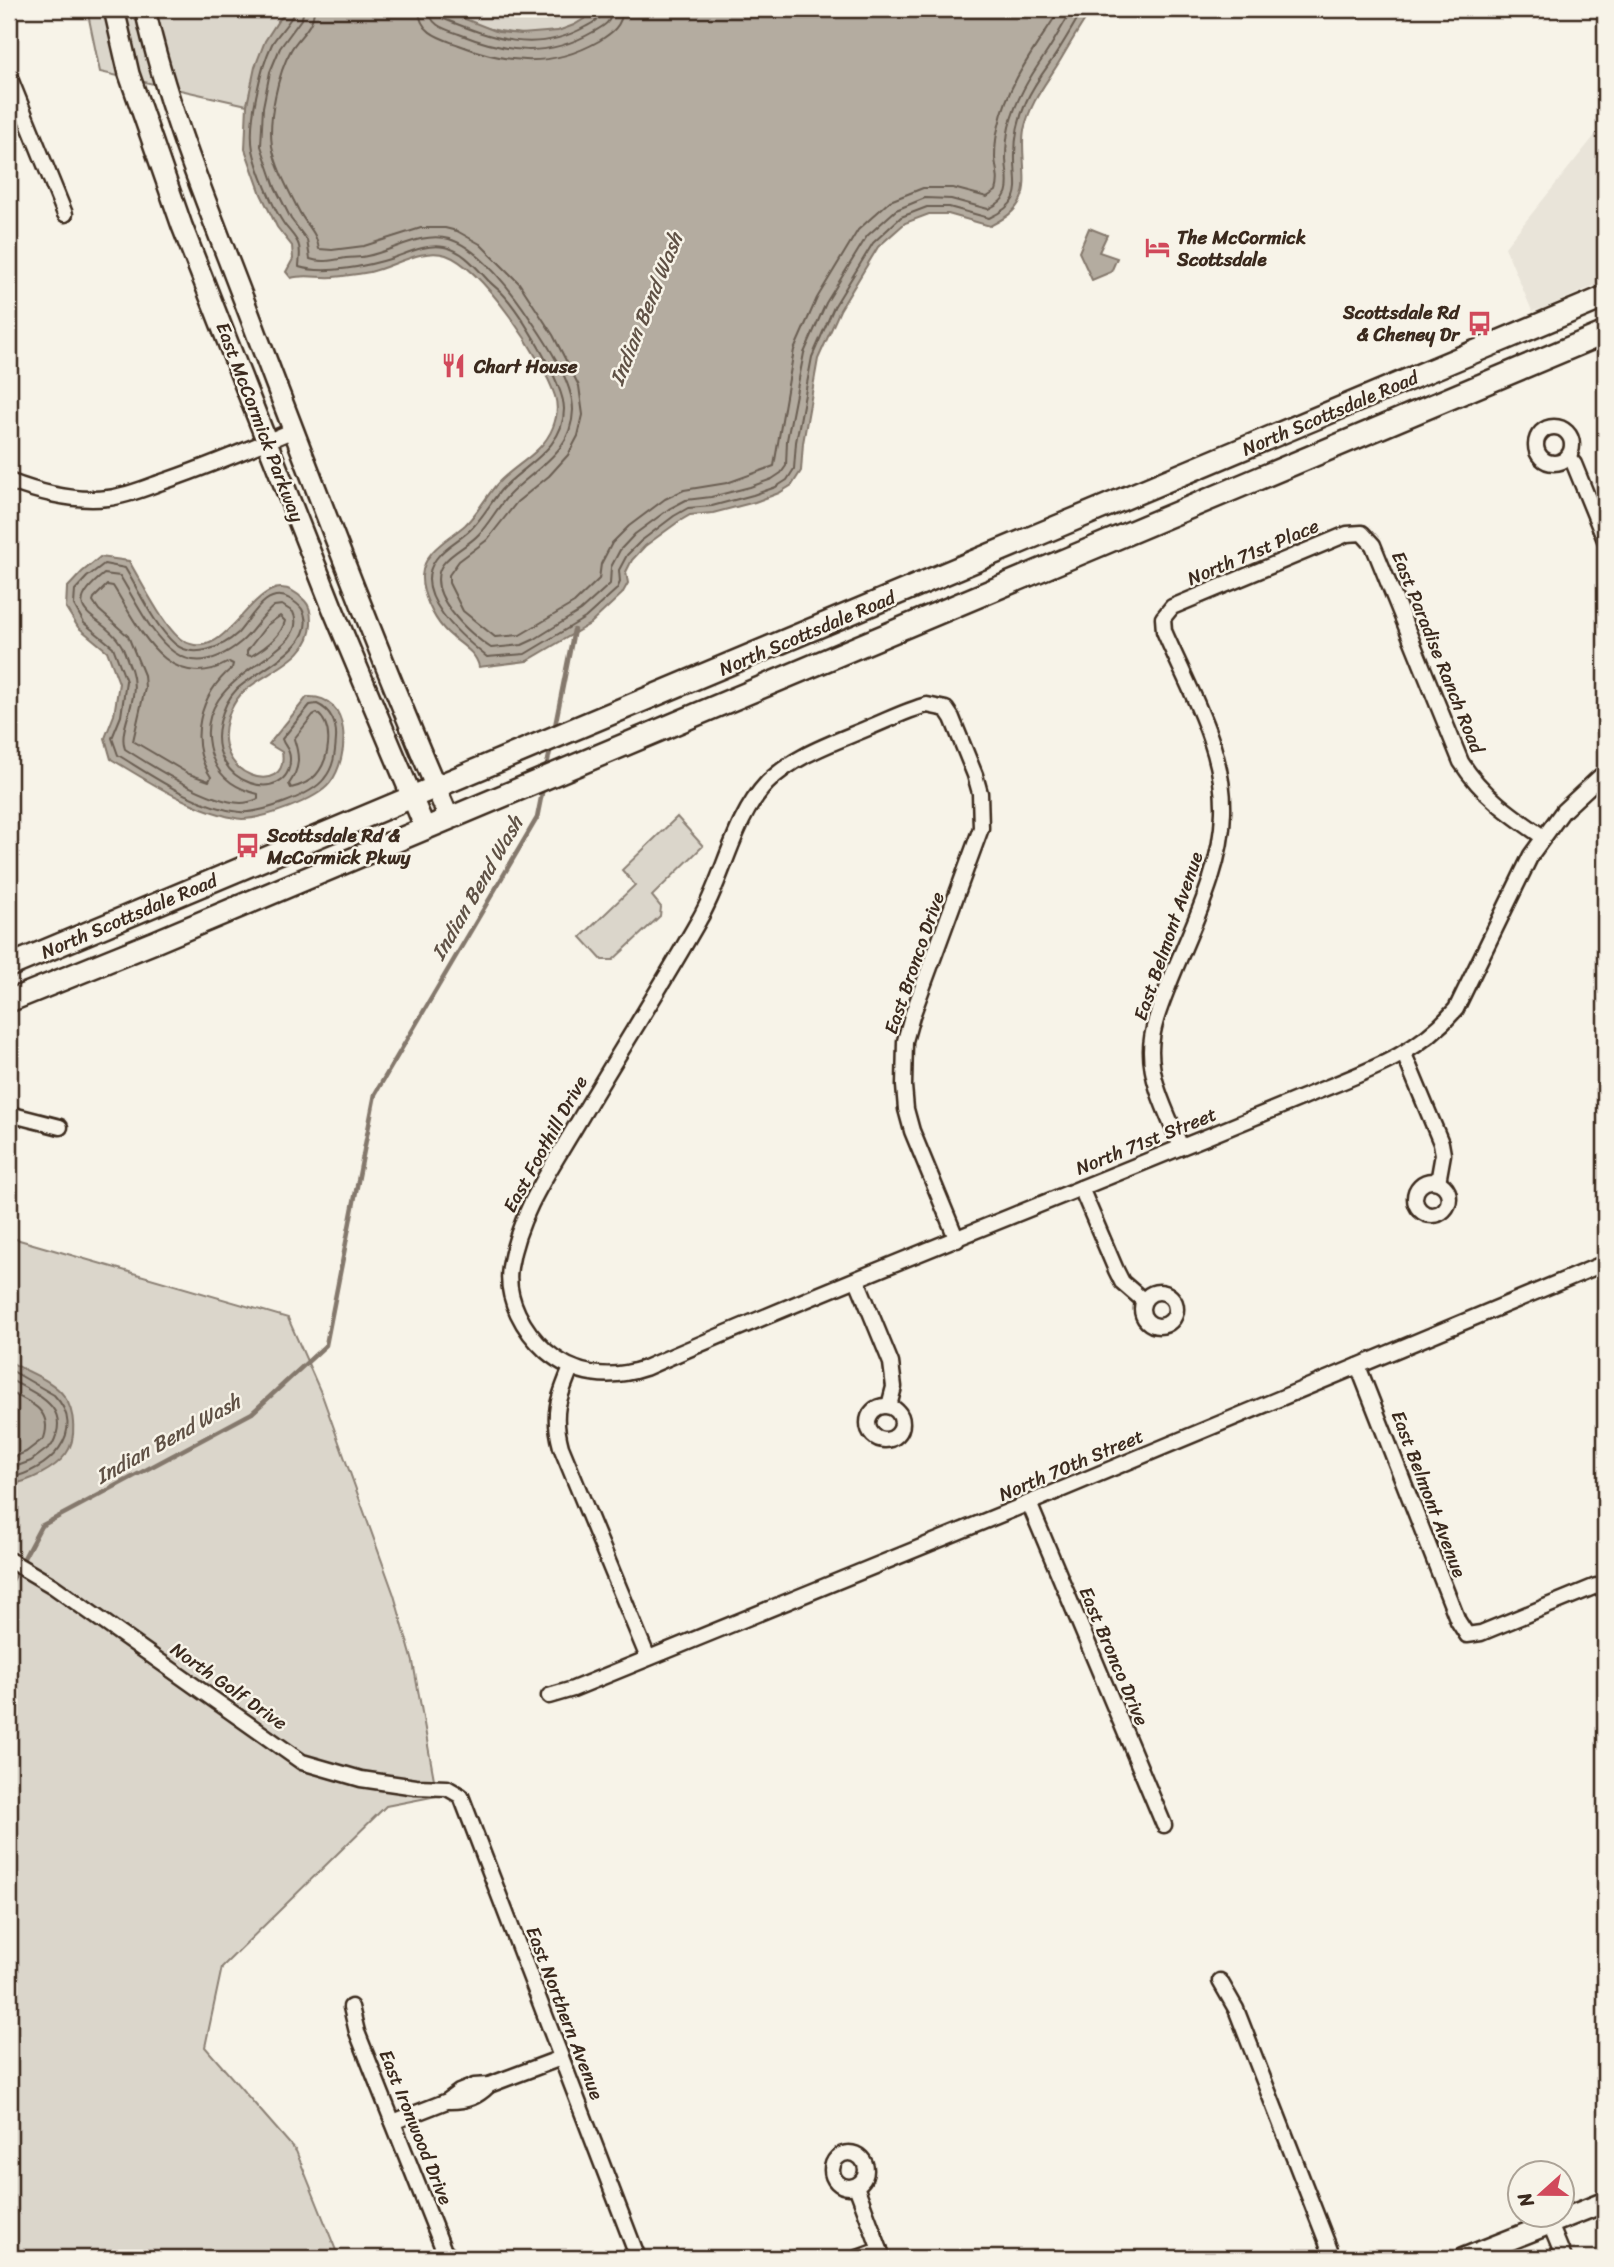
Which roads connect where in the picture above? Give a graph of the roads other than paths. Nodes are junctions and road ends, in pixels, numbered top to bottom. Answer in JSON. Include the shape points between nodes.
{"nodes":[{"id":1,"x":114,"y":9,"type":"edge"},
{"id":2,"x":145,"y":9,"type":"edge"},
{"id":3,"x":9,"y":76,"type":"edge"},
{"id":4,"x":65,"y":214,"type":"dead end"},
{"id":5,"x":1605,"y":297,"type":"edge"},
{"id":6,"x":1605,"y":333,"type":"edge"},
{"id":7,"x":294,"y":430,"type":"junction"},
{"id":8,"x":267,"y":442,"type":"junction"},
{"id":9,"x":1567,"y":457,"type":"dead end"},
{"id":10,"x":9,"y":481,"type":"edge"},
{"id":11,"x":1363,"y":533,"type":"joint"},
{"id":12,"x":1605,"y":540,"type":"edge"},
{"id":13,"x":1163,"y":618,"type":"joint"},
{"id":14,"x":938,"y":706,"type":"joint"},
{"id":15,"x":1605,"y":772,"type":"edge"},
{"id":16,"x":436,"y":788,"type":"junction"},
{"id":17,"x":411,"y":797,"type":"junction"},
{"id":18,"x":453,"y":817,"type":"junction"},
{"id":19,"x":425,"y":828,"type":"junction"},
{"id":20,"x":1543,"y":837,"type":"junction"},
{"id":21,"x":9,"y":965,"type":"edge"},
{"id":22,"x":9,"y":1001,"type":"edge"},
{"id":23,"x":1404,"y":1054,"type":"junction"},
{"id":24,"x":9,"y":1114,"type":"edge"},
{"id":25,"x":60,"y":1127,"type":"dead end"},
{"id":26,"x":1181,"y":1147,"type":"junction"},
{"id":27,"x":1438,"y":1182,"type":"dead end"},
{"id":28,"x":1081,"y":1188,"type":"junction"},
{"id":29,"x":957,"y":1240,"type":"junction"},
{"id":30,"x":1605,"y":1263,"type":"edge"},
{"id":31,"x":857,"y":1280,"type":"junction"},
{"id":32,"x":1144,"y":1301,"type":"dead end"},
{"id":33,"x":1358,"y":1366,"type":"junction"},
{"id":34,"x":571,"y":1368,"type":"junction"},
{"id":35,"x":889,"y":1406,"type":"dead end"},
{"id":36,"x":1030,"y":1503,"type":"junction"},
{"id":37,"x":9,"y":1560,"type":"edge"},
{"id":38,"x":1596,"y":1586,"type":"dead end"},
{"id":39,"x":648,"y":1658,"type":"junction"},
{"id":40,"x":549,"y":1696,"type":"dead end"},
{"id":41,"x":447,"y":1788,"type":"joint"},
{"id":42,"x":1164,"y":1825,"type":"dead end"},
{"id":43,"x":1220,"y":1981,"type":"dead end"},
{"id":44,"x":351,"y":2007,"type":"dead end"},
{"id":45,"x":561,"y":2058,"type":"junction"},
{"id":46,"x":393,"y":2122,"type":"junction"},
{"id":47,"x":856,"y":2186,"type":"dead end"},
{"id":48,"x":1605,"y":2202,"type":"edge"},
{"id":49,"x":1576,"y":2214,"type":"edge"},
{"id":50,"x":1540,"y":2228,"type":"edge"},
{"id":51,"x":1552,"y":2228,"type":"edge"},
{"id":52,"x":882,"y":2254,"type":"edge"},
{"id":53,"x":452,"y":2258,"type":"edge"},
{"id":54,"x":638,"y":2258,"type":"edge"},
{"id":55,"x":858,"y":2258,"type":"edge"},
{"id":56,"x":1333,"y":2258,"type":"edge"},
{"id":57,"x":1464,"y":2258,"type":"edge"},
{"id":58,"x":1564,"y":2258,"type":"edge"}],
"edges":[{"from":1,"to":8,"type":"main road","name":"East McCormick Parkway","via":[[129,74],[159,165]]},
{"from":2,"to":7,"type":"main road","name":"East McCormick Parkway","via":[[157,63],[191,161]]},
{"from":3,"to":4,"type":"street"},
{"from":5,"to":16,"type":"main road","name":"North Scottsdale Road"},
{"from":6,"to":18,"type":"main road","name":"North Scottsdale Road"},
{"from":7,"to":8,"type":"street"},
{"from":7,"to":16,"type":"main road","name":"East McCormick Parkway"},
{"from":8,"to":10,"type":"street","via":[[182,476],[108,498],[57,496]]},
{"from":8,"to":17,"type":"main road","name":"East McCormick Parkway"},
{"from":9,"to":12,"type":"street"},
{"from":11,"to":13,"type":"street","name":"North 71st Place","via":[[1347,534],[1172,607]]},
{"from":11,"to":20,"type":"street","name":"East Paradise Ranch Road","via":[[1373,545],[1461,762],[1487,796]]},
{"from":13,"to":26,"type":"street","name":"East Belmont Avenue","via":[[1164,631],[1213,753],[1223,811],[1214,870],[1161,1004],[1151,1051],[1159,1094]]},
{"from":14,"to":29,"type":"street","name":"East Bronco Drive","via":[[952,718],[975,775],[981,828],[912,1016],[905,1041],[904,1086],[912,1131]]},
{"from":14,"to":34,"type":"street","name":"East Foothill Drive","via":[[916,708],[808,753],[776,775],[752,802],[701,918],[551,1167],[520,1230],[510,1269],[514,1304],[538,1344]]},
{"from":15,"to":20,"type":"street","name":"North 71st Street"},
{"from":16,"to":17,"type":"main road","name":"North Scottsdale Road"},
{"from":16,"to":18,"type":"main road","name":"East McCormick Parkway"},
{"from":17,"to":19,"type":"main road","name":"East McCormick Parkway"},
{"from":17,"to":21,"type":"main road","name":"North Scottsdale Road"},
{"from":18,"to":19,"type":"main road","name":"North Scottsdale Road"},
{"from":19,"to":22,"type":"main road","name":"North Scottsdale Road"},
{"from":20,"to":23,"type":"street","name":"North 71st Street","via":[[1456,1009],[1441,1027]]},
{"from":23,"to":26,"type":"street","name":"North 71st Street"},
{"from":23,"to":27,"type":"street","via":[[1441,1143]]},
{"from":24,"to":25,"type":"street"},
{"from":26,"to":28,"type":"street","name":"North 71st Street"},
{"from":28,"to":29,"type":"street","name":"North 71st Street"},
{"from":28,"to":32,"type":"street","via":[[1122,1282]]},
{"from":29,"to":31,"type":"street","name":"North 71st Street"},
{"from":30,"to":33,"type":"street","name":"North 70th Street"},
{"from":31,"to":34,"type":"street","name":"North 71st Street","via":[[631,1373],[595,1374]]},
{"from":31,"to":35,"type":"street","via":[[894,1376]]},
{"from":33,"to":36,"type":"street","name":"North 70th Street"},
{"from":33,"to":38,"type":"street","name":"East Belmont Avenue","via":[[1467,1635]]},
{"from":34,"to":39,"type":"street","via":[[555,1414],[561,1447]]},
{"from":36,"to":39,"type":"street","name":"North 70th Street"},
{"from":36,"to":42,"type":"street","name":"East Bronco Drive"},
{"from":37,"to":41,"type":"street","name":"North Golf Drive","via":[[53,1586],[302,1762],[361,1779]]},
{"from":39,"to":40,"type":"street","name":"North 70th Street"},
{"from":41,"to":45,"type":"street","name":"East Northern Avenue","via":[[461,1796],[467,1807]]},
{"from":43,"to":56,"type":"street","via":[[1236,2009]]},
{"from":44,"to":46,"type":"street","name":"East Ironwood Drive"},
{"from":45,"to":46,"type":"street","via":[[489,2085],[478,2096],[447,2101]]},
{"from":45,"to":54,"type":"street","name":"East Northern Avenue"},
{"from":46,"to":53,"type":"street","name":"East Ironwood Drive","via":[[444,2251]]},
{"from":47,"to":52,"type":"street"},
{"from":48,"to":49,"type":"main road"},
{"from":50,"to":57,"type":"main road"},
{"from":51,"to":58,"type":"street"},
{"from":52,"to":55,"type":"street"}]}
